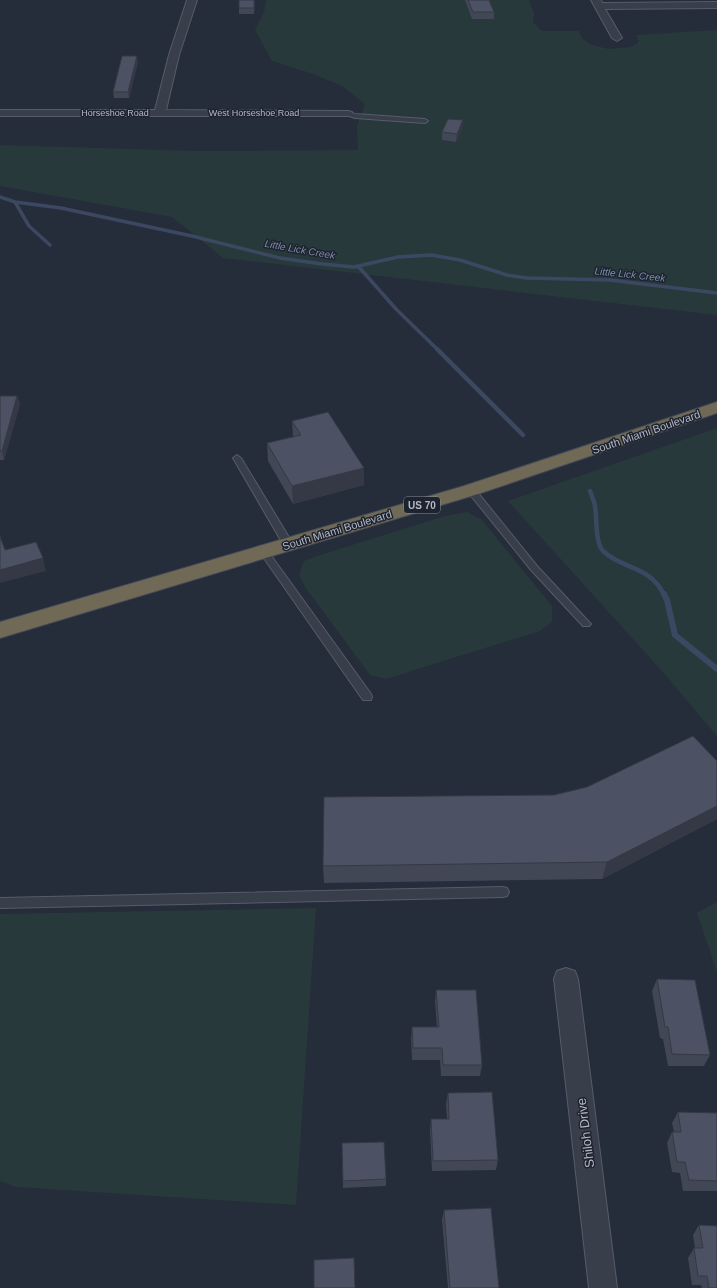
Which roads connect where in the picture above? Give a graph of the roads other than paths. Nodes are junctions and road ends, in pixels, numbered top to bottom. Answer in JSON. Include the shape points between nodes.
{"nodes":[{"id":1,"x":192,"y":0,"type":"edge"},
{"id":2,"x":598,"y":3,"type":"edge"},
{"id":3,"x":717,"y":5,"type":"edge"},
{"id":4,"x":617,"y":38,"type":"dead end"},
{"id":5,"x":0,"y":113,"type":"edge"},
{"id":6,"x":160,"y":113,"type":"junction"},
{"id":7,"x":348,"y":114,"type":"joint"},
{"id":8,"x":425,"y":121,"type":"dead end"},
{"id":9,"x":717,"y":407,"type":"edge"},
{"id":10,"x":237,"y":458,"type":"dead end"},
{"id":11,"x":471,"y":490,"type":"junction"},
{"id":12,"x":288,"y":544,"type":"junction"},
{"id":13,"x":264,"y":552,"type":"junction"},
{"id":14,"x":586,"y":624,"type":"dead end"},
{"id":15,"x":0,"y":630,"type":"edge"},
{"id":16,"x":367,"y":697,"type":"dead end"},
{"id":17,"x":503,"y":892,"type":"dead end"},
{"id":18,"x":0,"y":903,"type":"edge"},
{"id":19,"x":566,"y":979,"type":"dead end"},
{"id":20,"x":603,"y":1288,"type":"edge"}],
"edges":[{"from":1,"to":6,"type":"street","name":"Horseshoe Road","via":[[174,55]]},
{"from":2,"to":3,"type":"street"},
{"from":2,"to":4,"type":"street"},
{"from":5,"to":6,"type":"street","name":"Horseshoe Road"},
{"from":6,"to":7,"type":"street","name":"West Horseshoe Road"},
{"from":7,"to":8,"type":"lane"},
{"from":9,"to":11,"type":"highway","name":"South Miami Boulevard","number":"US 70"},
{"from":10,"to":12,"type":"lane"},
{"from":11,"to":12,"type":"highway","name":"South Miami Boulevard","number":"US 70"},
{"from":11,"to":14,"type":"lane","via":[[534,568]]},
{"from":12,"to":13,"type":"highway","name":"South Miami Boulevard","number":"US 70"},
{"from":13,"to":15,"type":"highway","name":"South Miami Boulevard","number":"US 70"},
{"from":13,"to":16,"type":"lane"},
{"from":17,"to":18,"type":"lane"},
{"from":19,"to":20,"type":"street","name":"Shiloh Drive"}]}
